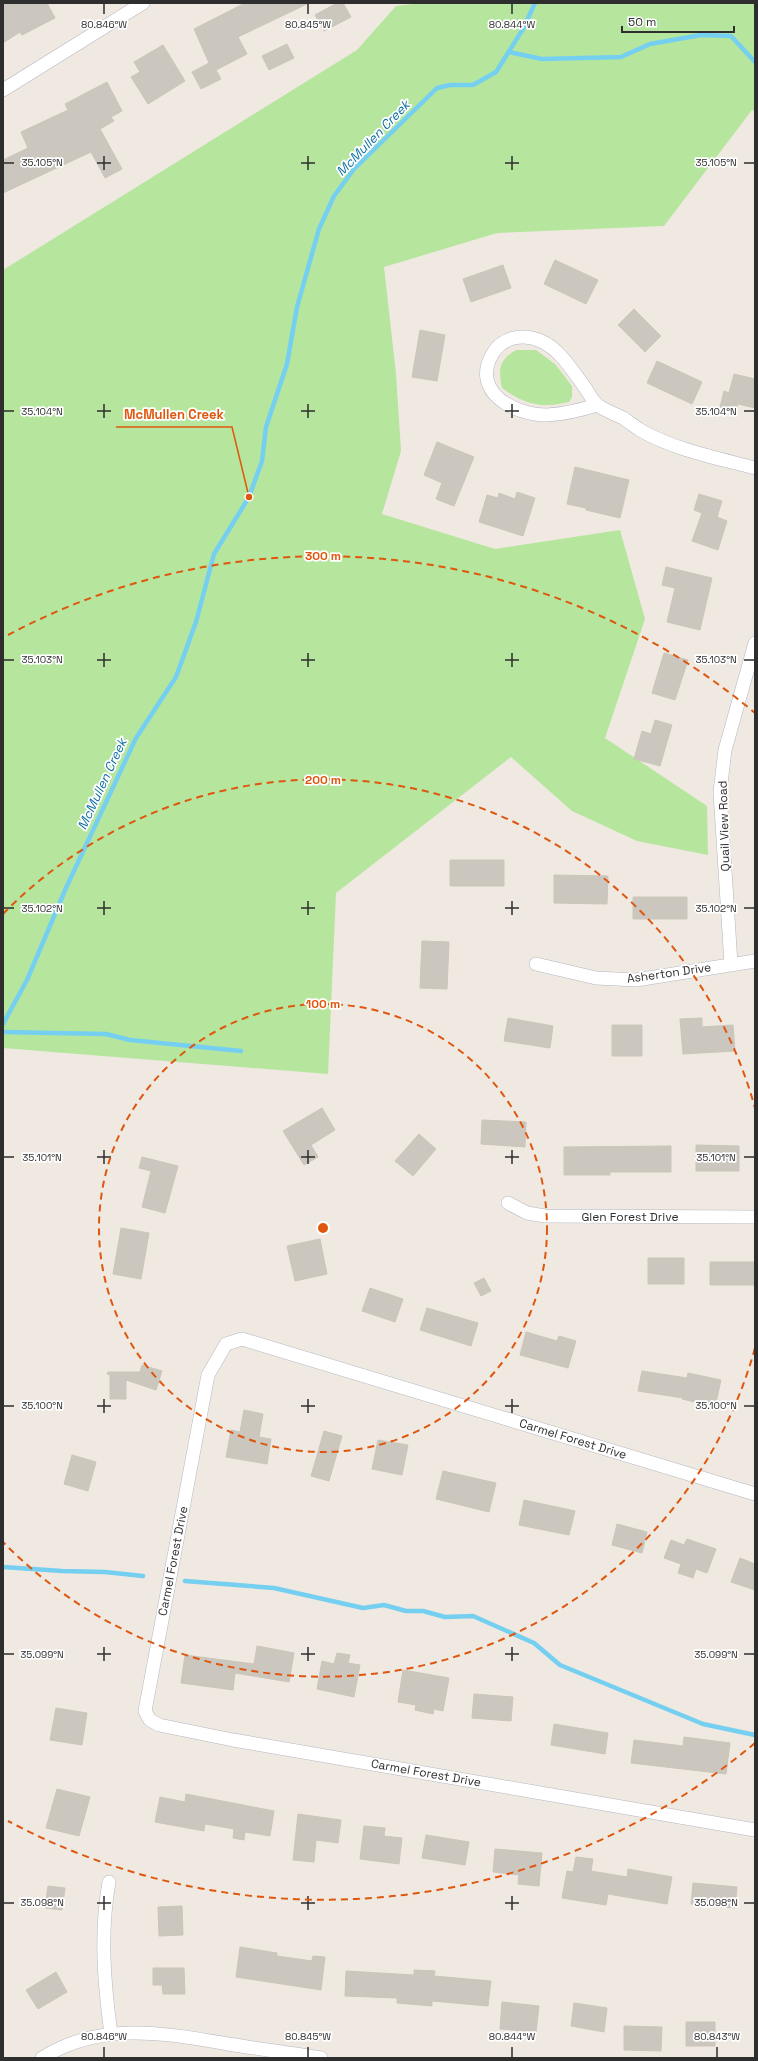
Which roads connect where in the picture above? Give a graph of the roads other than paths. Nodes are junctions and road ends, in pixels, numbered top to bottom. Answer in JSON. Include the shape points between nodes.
{"nodes":[{"id":1,"x":143,"y":3,"type":"edge"},
{"id":2,"x":3,"y":90,"type":"edge"},
{"id":3,"x":597,"y":405,"type":"junction"},
{"id":4,"x":755,"y":468,"type":"edge"},
{"id":5,"x":755,"y":643,"type":"edge"},
{"id":6,"x":755,"y":961,"type":"edge"},
{"id":7,"x":536,"y":964,"type":"dead end"},
{"id":8,"x":731,"y":964,"type":"junction"},
{"id":9,"x":508,"y":1203,"type":"dead end"},
{"id":10,"x":755,"y":1217,"type":"edge"},
{"id":11,"x":755,"y":1494,"type":"edge"},
{"id":12,"x":755,"y":1830,"type":"edge"},
{"id":13,"x":109,"y":1882,"type":"dead end"},
{"id":14,"x":111,"y":2034,"type":"junction"},
{"id":15,"x":42,"y":2058,"type":"edge"},
{"id":16,"x":321,"y":2058,"type":"edge"}],
"edges":[{"from":1,"to":2,"type":"street"},
{"from":3,"to":3,"type":"street","via":[[557,352],[541,341],[523,337],[509,339],[499,345],[489,361],[485,375],[488,385],[496,396],[511,406],[546,415],[574,412]]},
{"from":3,"to":4,"type":"street","via":[[670,444]]},
{"from":5,"to":8,"type":"street","name":"Quail View Road","via":[[725,750],[720,792]]},
{"from":6,"to":8,"type":"street","name":"Asherton Drive"},
{"from":7,"to":8,"type":"street","name":"Asherton Drive","via":[[596,978],[636,980]]},
{"from":9,"to":10,"type":"street","name":"Glen Forest Drive","via":[[527,1213],[552,1217]]},
{"from":11,"to":12,"type":"street","name":"Carmel Forest Drive","via":[[242,1339],[226,1344],[208,1375],[145,1712],[150,1720],[159,1725],[233,1740]]},
{"from":13,"to":14,"type":"street","via":[[103,1945]]},
{"from":14,"to":15,"type":"street","via":[[72,2044]]},
{"from":14,"to":16,"type":"street","via":[[163,2033]]}]}
